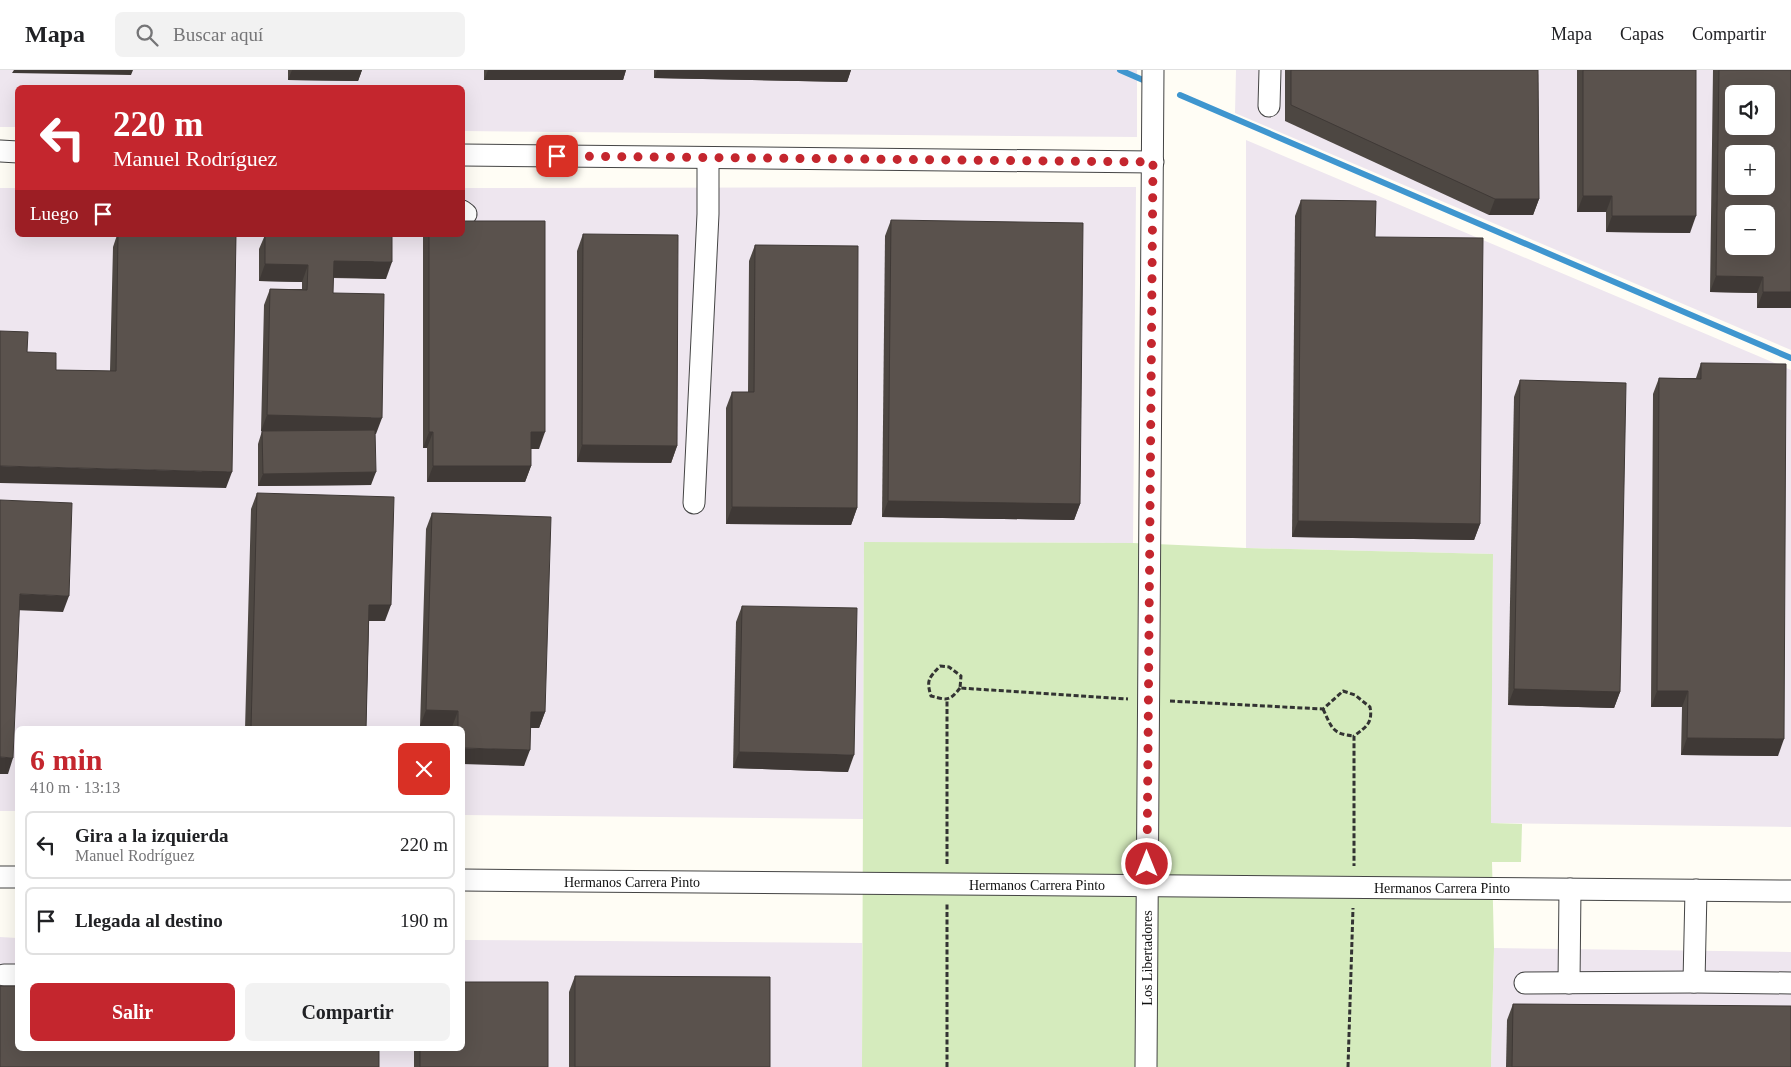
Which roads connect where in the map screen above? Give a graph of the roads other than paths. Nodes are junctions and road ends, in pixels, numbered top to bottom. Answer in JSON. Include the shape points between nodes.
{"nodes":[{"id":1,"x":1154,"y":70,"type":"edge"},
{"id":2,"x":1270,"y":70,"type":"edge"},
{"id":3,"x":1269,"y":106,"type":"dead end"},
{"id":4,"x":0,"y":151,"type":"edge"},
{"id":5,"x":15,"y":152,"type":"edge"},
{"id":6,"x":465,"y":155,"type":"edge"},
{"id":7,"x":708,"y":158,"type":"junction"},
{"id":8,"x":1153,"y":162,"type":"junction"},
{"id":9,"x":694,"y":503,"type":"dead end"},
{"id":10,"x":0,"y":877,"type":"edge"},
{"id":11,"x":15,"y":877,"type":"edge"},
{"id":12,"x":465,"y":880,"type":"edge"},
{"id":13,"x":1147,"y":886,"type":"junction"},
{"id":14,"x":1570,"y":889,"type":"junction"},
{"id":15,"x":1696,"y":890,"type":"junction"},
{"id":16,"x":1791,"y":891,"type":"edge"},
{"id":17,"x":1694,"y":982,"type":"junction"},
{"id":18,"x":1525,"y":983,"type":"dead end"},
{"id":19,"x":1569,"y":983,"type":"junction"},
{"id":20,"x":1791,"y":983,"type":"edge"},
{"id":21,"x":1146,"y":1067,"type":"edge"}],
"edges":[{"from":1,"to":8,"type":"street","name":"Los Libertadores"},
{"from":2,"to":3,"type":"street"},
{"from":4,"to":5,"type":"street"},
{"from":6,"to":7,"type":"street"},
{"from":7,"to":8,"type":"street"},
{"from":7,"to":9,"type":"street"},
{"from":8,"to":13,"type":"street","name":"Los Libertadores"},
{"from":10,"to":11,"type":"street"},
{"from":12,"to":13,"type":"street","name":"Hermanos Carrera Pinto"},
{"from":13,"to":14,"type":"street","name":"Hermanos Carrera Pinto"},
{"from":13,"to":21,"type":"street","name":"Los Libertadores"},
{"from":14,"to":15,"type":"street","name":"Hermanos Carrera Pinto"},
{"from":14,"to":19,"type":"street"},
{"from":15,"to":16,"type":"street","name":"Hermanos Carrera Pinto"},
{"from":15,"to":17,"type":"street"},
{"from":17,"to":19,"type":"street"},
{"from":17,"to":20,"type":"street"},
{"from":18,"to":19,"type":"street"}]}
